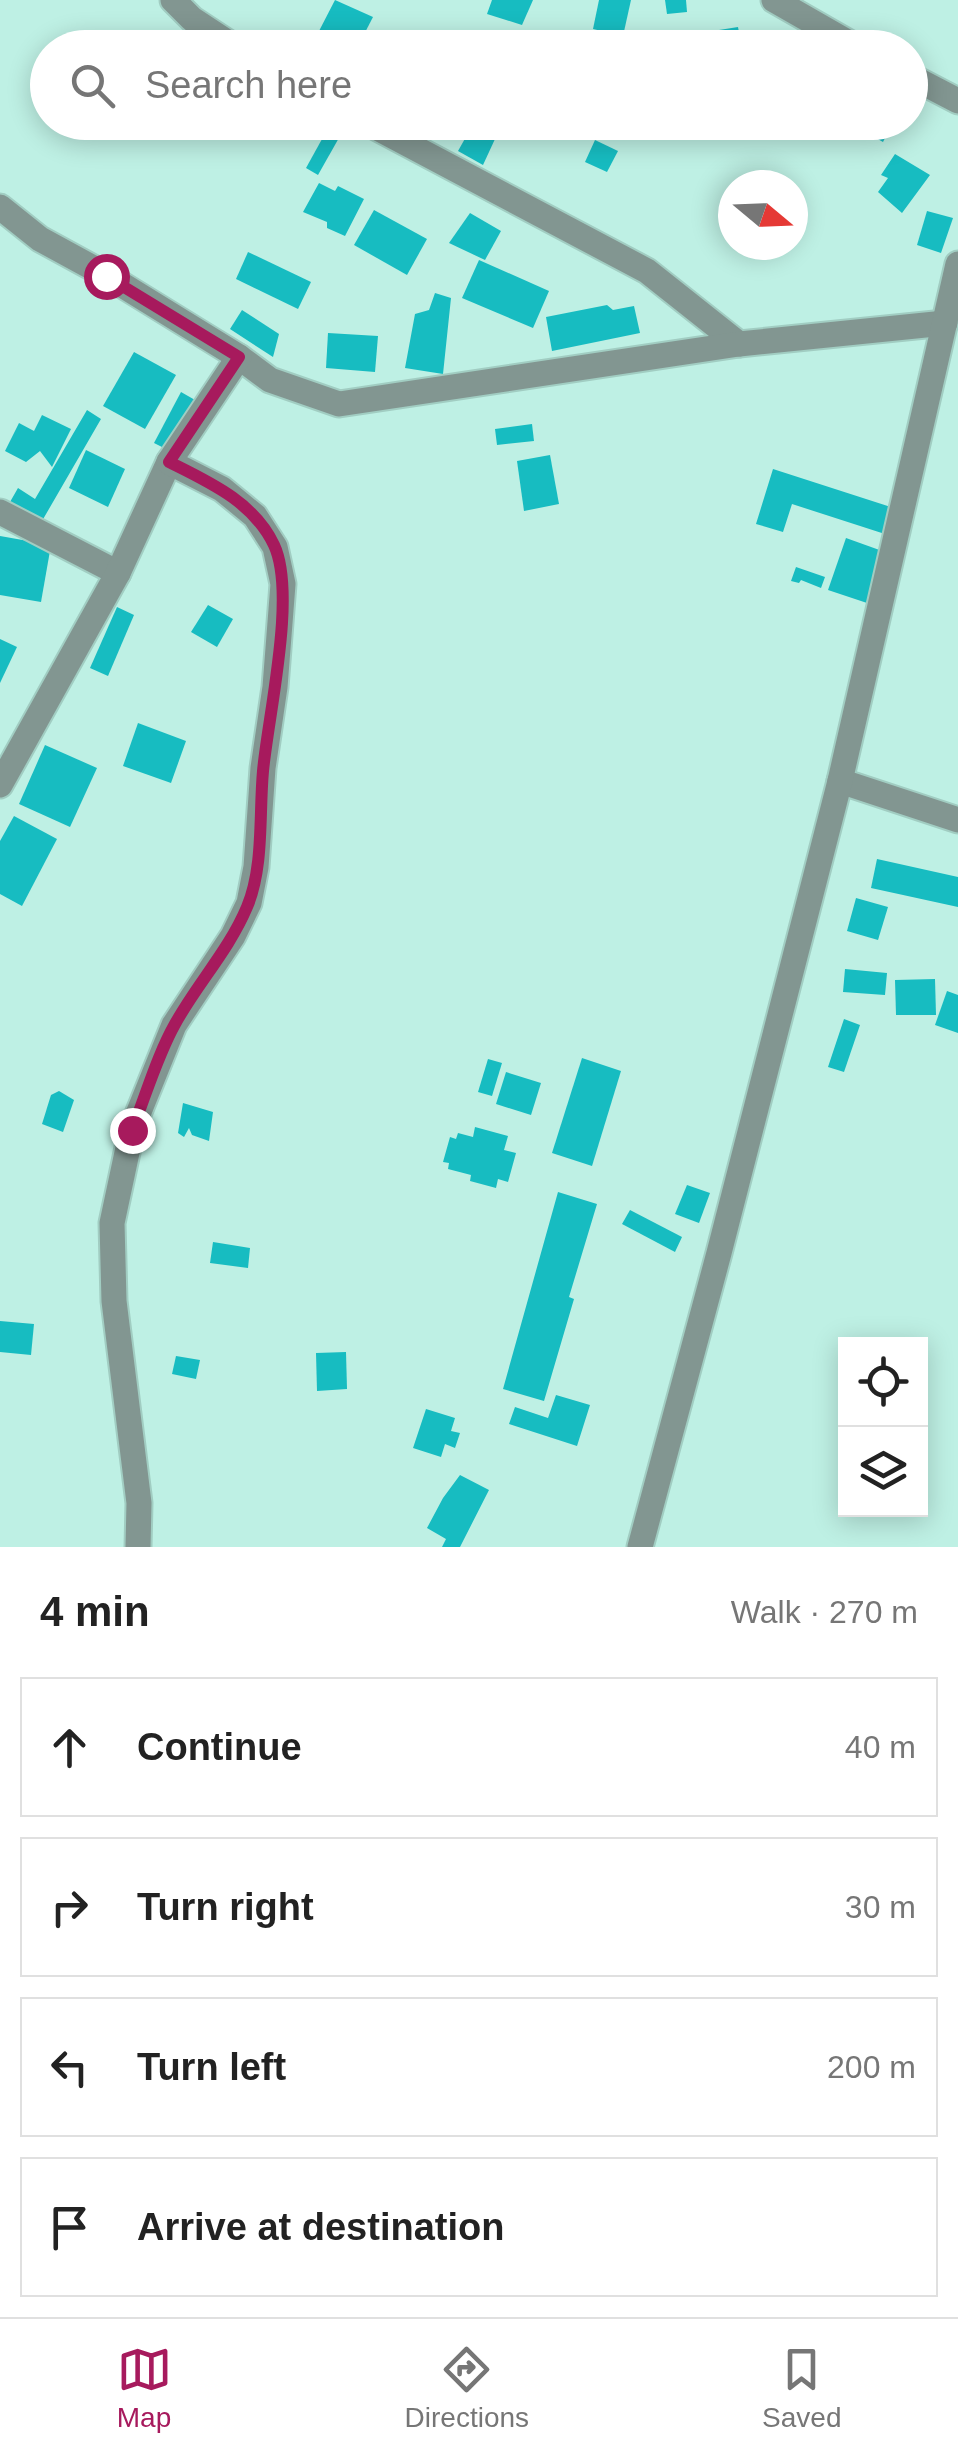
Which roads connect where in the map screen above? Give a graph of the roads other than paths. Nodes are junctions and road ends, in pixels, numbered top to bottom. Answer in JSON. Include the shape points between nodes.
{"nodes":[{"id":1,"x":173,"y":0,"type":"edge"},
{"id":2,"x":774,"y":0,"type":"edge"},
{"id":3,"x":209,"y":30,"type":"edge"},
{"id":4,"x":826,"y":30,"type":"edge"},
{"id":5,"x":928,"y":85,"type":"edge"},
{"id":6,"x":958,"y":101,"type":"edge"},
{"id":7,"x":400,"y":140,"type":"edge"},
{"id":8,"x":0,"y":207,"type":"edge"},
{"id":9,"x":958,"y":264,"type":"edge"},
{"id":10,"x":944,"y":322,"type":"junction"},
{"id":11,"x":740,"y":344,"type":"junction"},
{"id":12,"x":239,"y":357,"type":"junction"},
{"id":13,"x":169,"y":462,"type":"junction"},
{"id":14,"x":0,"y":512,"type":"edge"},
{"id":15,"x":118,"y":574,"type":"junction"},
{"id":16,"x":840,"y":781,"type":"junction"},
{"id":17,"x":0,"y":786,"type":"edge"},
{"id":18,"x":958,"y":820,"type":"edge"},
{"id":19,"x":138,"y":1547,"type":"edge"},
{"id":20,"x":640,"y":1547,"type":"edge"}],
"edges":[{"from":1,"to":3,"type":"street"},
{"from":2,"to":4,"type":"street"},
{"from":5,"to":6,"type":"street"},
{"from":7,"to":11,"type":"street","via":[[647,271]]},
{"from":8,"to":12,"type":"street","via":[[40,240]]},
{"from":9,"to":10,"type":"street"},
{"from":10,"to":11,"type":"street"},
{"from":10,"to":16,"type":"street"},
{"from":11,"to":12,"type":"street","via":[[339,404],[270,380]]},
{"from":12,"to":13,"type":"street"},
{"from":13,"to":15,"type":"street"},
{"from":13,"to":19,"type":"street","via":[[222,489],[255,516],[275,547],[283,584],[249,904],[174,1026],[132,1130],[112,1223]]},
{"from":14,"to":15,"type":"street"},
{"from":15,"to":17,"type":"street"},
{"from":16,"to":18,"type":"street"},
{"from":16,"to":20,"type":"street"}]}
